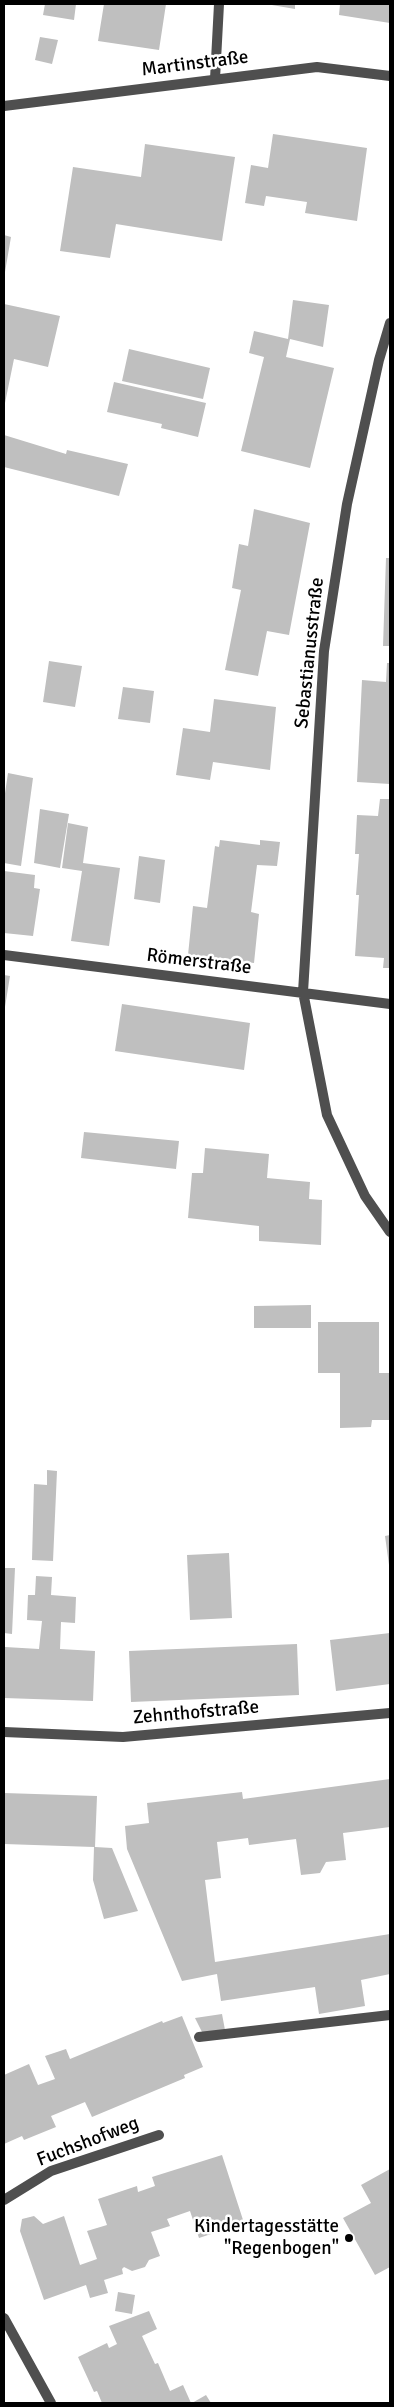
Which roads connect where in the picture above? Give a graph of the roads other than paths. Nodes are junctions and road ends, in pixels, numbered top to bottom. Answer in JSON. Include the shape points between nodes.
{"nodes":[{"id":1,"x":219,"y":4,"type":"edge"},
{"id":2,"x":390,"y":76,"type":"edge"},
{"id":3,"x":215,"y":79,"type":"junction"},
{"id":4,"x":4,"y":106,"type":"edge"},
{"id":5,"x":390,"y":323,"type":"edge"},
{"id":6,"x":4,"y":955,"type":"edge"},
{"id":7,"x":303,"y":992,"type":"junction"},
{"id":8,"x":390,"y":1004,"type":"edge"},
{"id":9,"x":390,"y":1232,"type":"edge"},
{"id":10,"x":390,"y":1713,"type":"edge"},
{"id":11,"x":4,"y":1732,"type":"edge"},
{"id":12,"x":390,"y":2015,"type":"edge"},
{"id":13,"x":199,"y":2037,"type":"dead end"},
{"id":14,"x":159,"y":2134,"type":"dead end"},
{"id":15,"x":4,"y":2200,"type":"edge"},
{"id":16,"x":4,"y":2318,"type":"edge"},
{"id":17,"x":51,"y":2403,"type":"edge"}],
"edges":[{"from":1,"to":3,"type":"street"},
{"from":2,"to":3,"type":"street","name":"Martinstraße","via":[[317,67]]},
{"from":3,"to":4,"type":"street","name":"Martinstraße"},
{"from":5,"to":7,"type":"street","name":"Sebastianusstraße","via":[[347,504],[324,651]]},
{"from":6,"to":7,"type":"street","name":"Römerstraße"},
{"from":7,"to":8,"type":"street","name":"Römerstraße"},
{"from":7,"to":9,"type":"street","name":"Sebastianusstraße","via":[[327,1115],[365,1196]]},
{"from":10,"to":11,"type":"street","name":"Zehnthofstraße","via":[[123,1737]]},
{"from":12,"to":13,"type":"street"},
{"from":14,"to":15,"type":"street","name":"Fuchshofweg","via":[[51,2171]]},
{"from":16,"to":17,"type":"street"}]}
